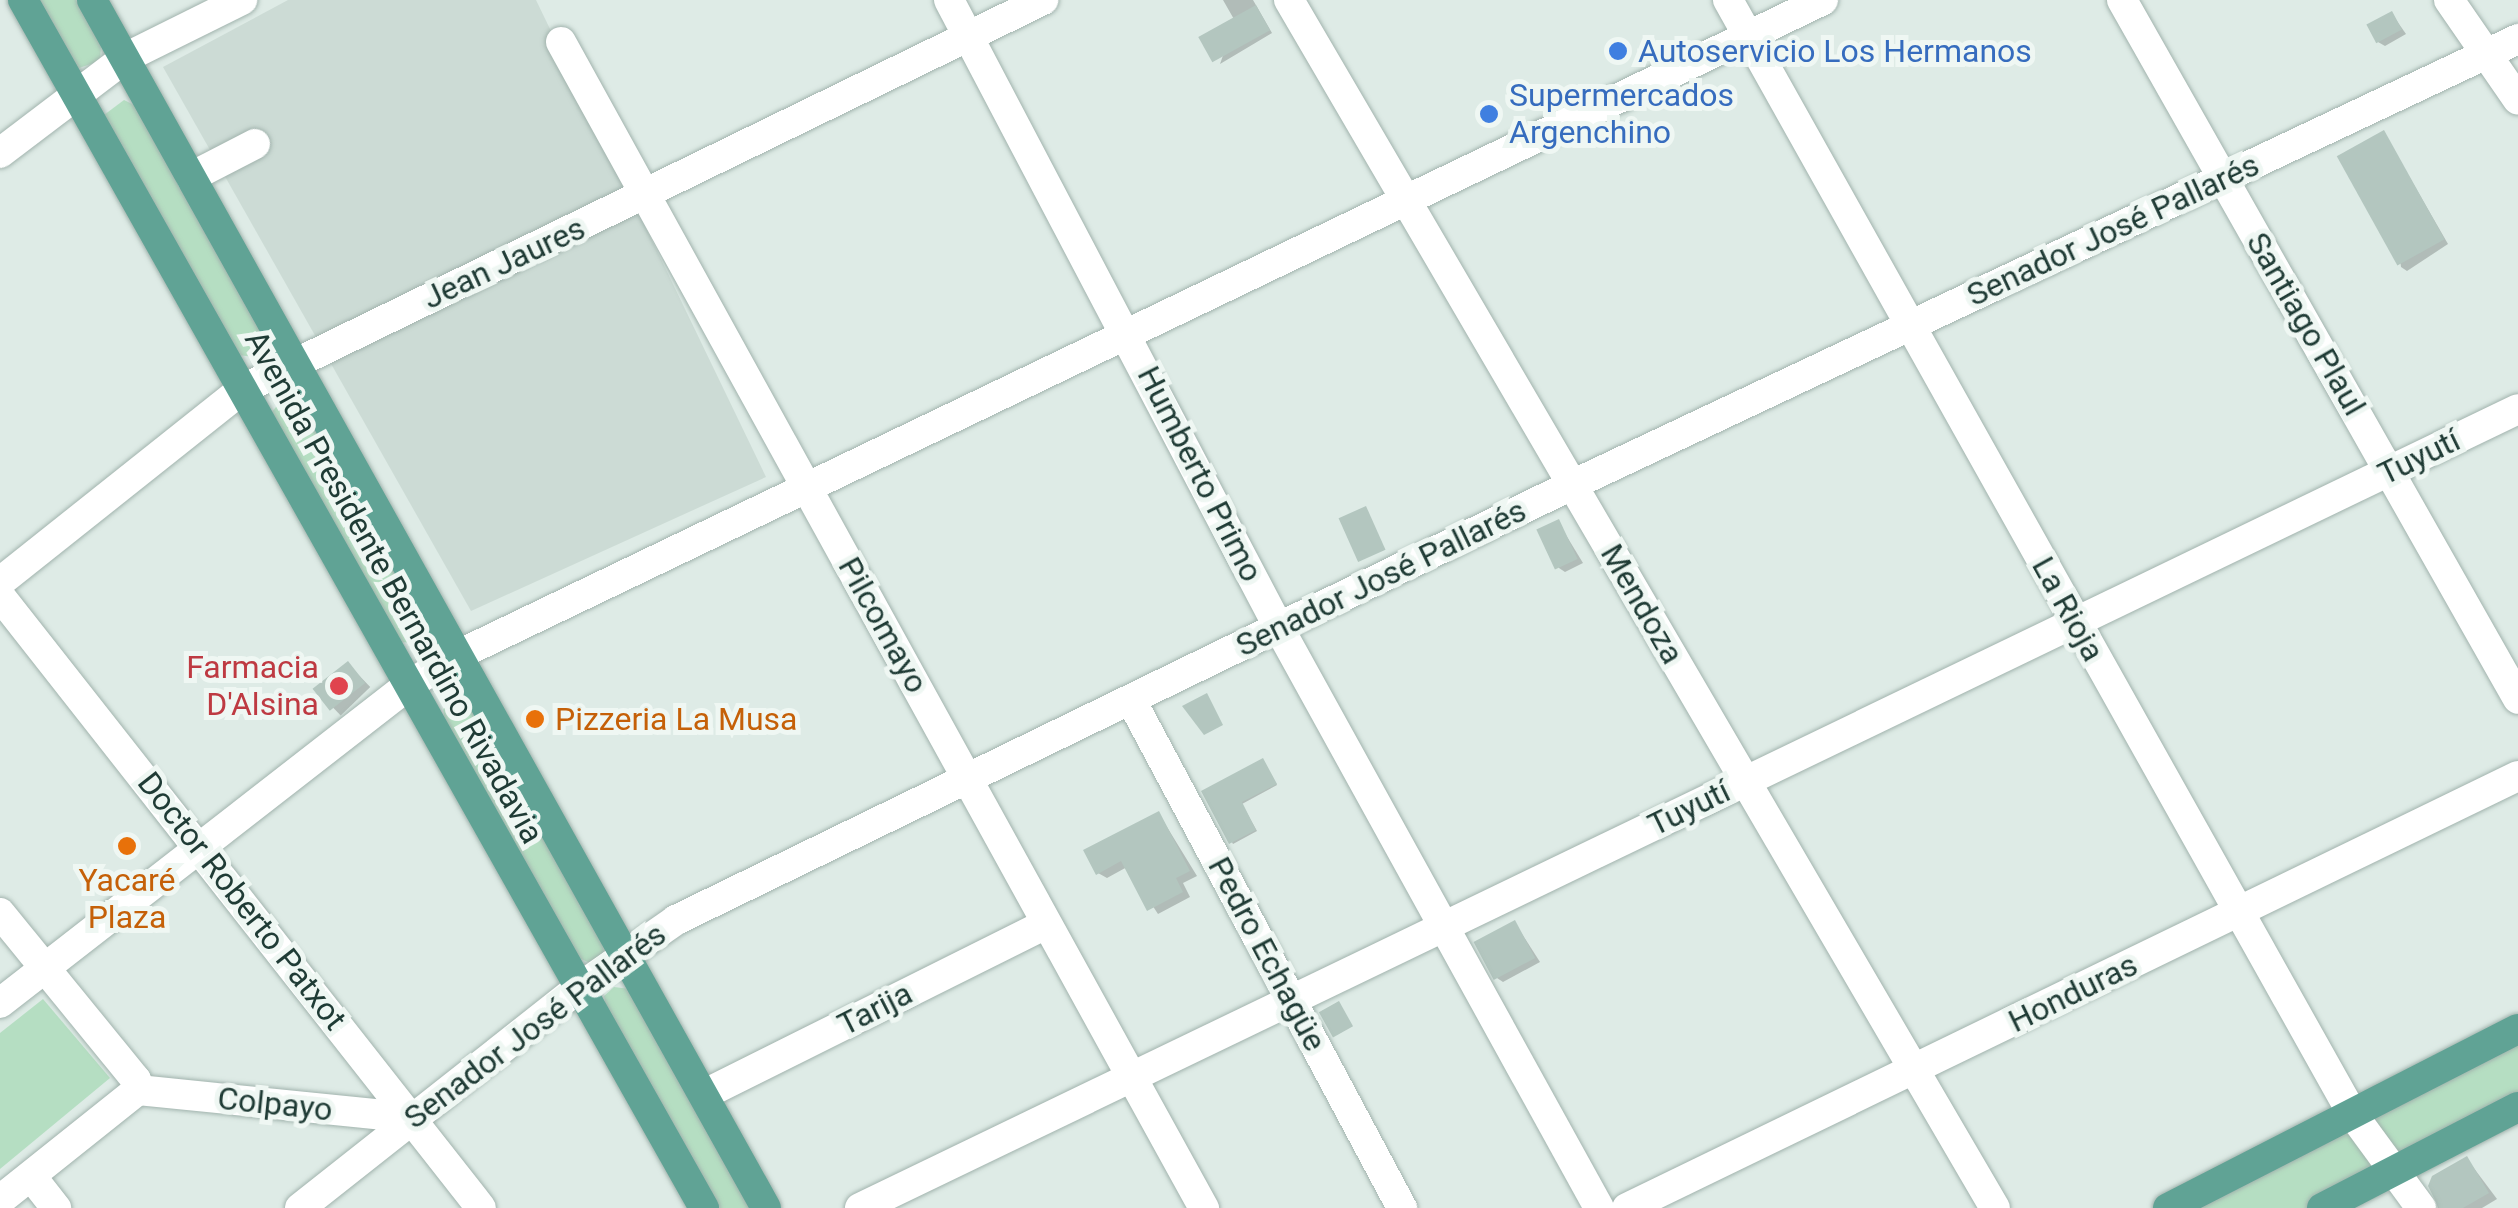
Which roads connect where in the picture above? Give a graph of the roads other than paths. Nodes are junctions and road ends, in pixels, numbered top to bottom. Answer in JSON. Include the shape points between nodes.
{"nodes":[{"id":1,"x":23,"y":0,"type":"edge"},
{"id":2,"x":92,"y":0,"type":"edge"},
{"id":3,"x":242,"y":0,"type":"edge"},
{"id":4,"x":949,"y":0,"type":"edge"},
{"id":5,"x":1043,"y":0,"type":"edge"},
{"id":6,"x":1288,"y":0,"type":"edge"},
{"id":7,"x":1728,"y":0,"type":"edge"},
{"id":8,"x":1823,"y":0,"type":"edge"},
{"id":9,"x":2122,"y":0,"type":"edge"},
{"id":10,"x":2449,"y":0,"type":"edge"},
{"id":11,"x":970,"y":36,"type":"junction"},
{"id":12,"x":1749,"y":36,"type":"junction"},
{"id":13,"x":2518,"y":39,"type":"edge"},
{"id":14,"x":561,"y":42,"type":"dead end"},
{"id":15,"x":2486,"y":54,"type":"junction"},
{"id":16,"x":125,"y":58,"type":"junction"},
{"id":17,"x":77,"y":94,"type":"junction"},
{"id":18,"x":2518,"y":100,"type":"edge"},
{"id":19,"x":254,"y":144,"type":"dead end"},
{"id":20,"x":0,"y":153,"type":"edge"},
{"id":21,"x":191,"y":177,"type":"junction"},
{"id":22,"x":2223,"y":178,"type":"junction"},
{"id":23,"x":645,"y":196,"type":"junction"},
{"id":24,"x":1405,"y":199,"type":"junction"},
{"id":25,"x":1909,"y":327,"type":"junction"},
{"id":26,"x":1126,"y":331,"type":"junction"},
{"id":27,"x":294,"y":363,"type":"junction"},
{"id":28,"x":242,"y":390,"type":"junction"},
{"id":29,"x":2518,"y":409,"type":"edge"},
{"id":30,"x":2389,"y":471,"type":"junction"},
{"id":31,"x":1572,"y":485,"type":"junction"},
{"id":32,"x":807,"y":487,"type":"junction"},
{"id":33,"x":0,"y":582,"type":"edge"},
{"id":34,"x":0,"y":596,"type":"edge"},
{"id":35,"x":2076,"y":624,"type":"junction"},
{"id":36,"x":1279,"y":628,"type":"junction"},
{"id":37,"x":458,"y":655,"type":"junction"},
{"id":38,"x":410,"y":684,"type":"junction"},
{"id":39,"x":1131,"y":700,"type":"junction"},
{"id":40,"x":2518,"y":700,"type":"edge"},
{"id":41,"x":2518,"y":776,"type":"edge"},
{"id":42,"x":970,"y":781,"type":"junction"},
{"id":43,"x":1746,"y":781,"type":"junction"},
{"id":44,"x":200,"y":846,"type":"junction"},
{"id":45,"x":0,"y":913,"type":"edge"},
{"id":46,"x":2239,"y":913,"type":"junction"},
{"id":47,"x":1046,"y":924,"type":"junction"},
{"id":48,"x":1442,"y":928,"type":"junction"},
{"id":49,"x":624,"y":954,"type":"junction"},
{"id":50,"x":44,"y":968,"type":"junction"},
{"id":51,"x":580,"y":987,"type":"junction"},
{"id":52,"x":1291,"y":1000,"type":"junction"},
{"id":53,"x":0,"y":1003,"type":"edge"},
{"id":54,"x":2518,"y":1029,"type":"edge"},
{"id":55,"x":1914,"y":1069,"type":"junction"},
{"id":56,"x":1130,"y":1076,"type":"junction"},
{"id":57,"x":138,"y":1090,"type":"junction"},
{"id":58,"x":704,"y":1094,"type":"junction"},
{"id":59,"x":2518,"y":1107,"type":"edge"},
{"id":60,"x":2352,"y":1115,"type":"junction"},
{"id":61,"x":412,"y":1118,"type":"junction"},
{"id":62,"x":2396,"y":1171,"type":"junction"},
{"id":63,"x":30,"y":1176,"type":"junction"},
{"id":64,"x":0,"y":1200,"type":"edge"},
{"id":65,"x":56,"y":1208,"type":"edge"},
{"id":66,"x":300,"y":1208,"type":"edge"},
{"id":67,"x":482,"y":1208,"type":"edge"},
{"id":68,"x":704,"y":1208,"type":"edge"},
{"id":69,"x":766,"y":1208,"type":"edge"},
{"id":70,"x":860,"y":1208,"type":"edge"},
{"id":71,"x":1204,"y":1208,"type":"edge"},
{"id":72,"x":1402,"y":1208,"type":"edge"},
{"id":73,"x":1599,"y":1208,"type":"edge"},
{"id":74,"x":1627,"y":1208,"type":"edge"},
{"id":75,"x":1995,"y":1208,"type":"edge"},
{"id":76,"x":2168,"y":1208,"type":"edge"},
{"id":77,"x":2322,"y":1208,"type":"edge"},
{"id":78,"x":2421,"y":1208,"type":"edge"}],
"edges":[{"from":1,"to":17,"type":"main road","name":"Avenida Presidente Bernardino Rivadavia"},
{"from":2,"to":16,"type":"main road","name":"Avenida Presidente Bernardino Rivadavia"},
{"from":3,"to":16,"type":"street"},
{"from":4,"to":11,"type":"street","name":"Humberto Primo"},
{"from":5,"to":11,"type":"street","name":"Jean Jaures"},
{"from":6,"to":24,"type":"street","name":"Mendoza"},
{"from":7,"to":12,"type":"street","name":"La Rioja"},
{"from":8,"to":12,"type":"street"},
{"from":9,"to":22,"type":"street","name":"Santiago Plaul"},
{"from":10,"to":15,"type":"street"},
{"from":11,"to":23,"type":"street","name":"Jean Jaures"},
{"from":11,"to":26,"type":"street","name":"Humberto Primo"},
{"from":12,"to":24,"type":"street"},
{"from":12,"to":25,"type":"street","name":"La Rioja"},
{"from":13,"to":15,"type":"street","name":"Senador José Pallarés"},
{"from":14,"to":23,"type":"street","name":"Pilcomayo"},
{"from":15,"to":18,"type":"street"},
{"from":15,"to":22,"type":"street","name":"Senador José Pallarés"},
{"from":16,"to":17,"type":"street"},
{"from":16,"to":21,"type":"main road","name":"Avenida Presidente Bernardino Rivadavia"},
{"from":17,"to":20,"type":"street"},
{"from":17,"to":28,"type":"main road","name":"Avenida Presidente Bernardino Rivadavia"},
{"from":19,"to":21,"type":"street"},
{"from":21,"to":27,"type":"main road","name":"Avenida Presidente Bernardino Rivadavia"},
{"from":22,"to":25,"type":"street","name":"Senador José Pallarés"},
{"from":22,"to":30,"type":"street","name":"Santiago Plaul"},
{"from":23,"to":27,"type":"street","name":"Jean Jaures"},
{"from":23,"to":32,"type":"street","name":"Pilcomayo"},
{"from":24,"to":26,"type":"street"},
{"from":24,"to":31,"type":"street","name":"Mendoza"},
{"from":25,"to":31,"type":"street","name":"Senador José Pallarés"},
{"from":25,"to":35,"type":"street","name":"La Rioja"},
{"from":26,"to":32,"type":"street"},
{"from":26,"to":36,"type":"street","name":"Humberto Primo"},
{"from":27,"to":28,"type":"street","name":"Jean Jaures"},
{"from":27,"to":37,"type":"main road","name":"Avenida Presidente Bernardino Rivadavia"},
{"from":28,"to":33,"type":"street","name":"Jean Jaures"},
{"from":28,"to":38,"type":"main road","name":"Avenida Presidente Bernardino Rivadavia"},
{"from":29,"to":30,"type":"street","name":"Tuyutí"},
{"from":30,"to":35,"type":"street","name":"Tuyutí"},
{"from":30,"to":40,"type":"street","name":"Santiago Plaul"},
{"from":31,"to":36,"type":"street","name":"Senador José Pallarés"},
{"from":31,"to":43,"type":"street","name":"Mendoza"},
{"from":32,"to":37,"type":"street"},
{"from":32,"to":42,"type":"street","name":"Pilcomayo"},
{"from":34,"to":44,"type":"street","name":"Doctor Roberto Patxot"},
{"from":35,"to":43,"type":"street","name":"Tuyutí"},
{"from":35,"to":46,"type":"street","name":"La Rioja"},
{"from":36,"to":39,"type":"street","name":"Senador José Pallarés"},
{"from":36,"to":48,"type":"street","name":"Humberto Primo"},
{"from":37,"to":38,"type":"street"},
{"from":37,"to":49,"type":"main road","name":"Avenida Presidente Bernardino Rivadavia"},
{"from":38,"to":44,"type":"street"},
{"from":38,"to":51,"type":"main road","name":"Avenida Presidente Bernardino Rivadavia"},
{"from":39,"to":42,"type":"street","name":"Senador José Pallarés"},
{"from":39,"to":52,"type":"street","name":"Pedro Echagüe"},
{"from":41,"to":46,"type":"street","name":"Honduras"},
{"from":42,"to":47,"type":"street","name":"Pilcomayo"},
{"from":42,"to":49,"type":"street","name":"Senador José Pallarés","via":[[676,920]]},
{"from":43,"to":48,"type":"street","name":"Tuyutí"},
{"from":43,"to":55,"type":"street","name":"Mendoza"},
{"from":44,"to":50,"type":"street"},
{"from":44,"to":61,"type":"street","name":"Doctor Roberto Patxot"},
{"from":45,"to":50,"type":"street"},
{"from":46,"to":55,"type":"street","name":"Honduras"},
{"from":46,"to":60,"type":"street","name":"La Rioja"},
{"from":47,"to":56,"type":"street","name":"Pilcomayo"},
{"from":47,"to":58,"type":"street","name":"Tarija"},
{"from":48,"to":52,"type":"street","name":"Tuyutí"},
{"from":48,"to":73,"type":"street","name":"Humberto Primo"},
{"from":49,"to":51,"type":"street","name":"Senador José Pallarés"},
{"from":49,"to":58,"type":"main road","name":"Avenida Presidente Bernardino Rivadavia"},
{"from":50,"to":53,"type":"street"},
{"from":50,"to":57,"type":"street"},
{"from":51,"to":61,"type":"street","name":"Senador José Pallarés"},
{"from":51,"to":68,"type":"main road","name":"Avenida Presidente Bernardino Rivadavia"},
{"from":52,"to":56,"type":"street","name":"Tuyutí"},
{"from":52,"to":72,"type":"street","name":"Pedro Echagüe"},
{"from":54,"to":60,"type":"main road"},
{"from":55,"to":74,"type":"street","name":"Honduras"},
{"from":55,"to":75,"type":"street","name":"Mendoza"},
{"from":56,"to":70,"type":"street","name":"Tuyutí"},
{"from":56,"to":71,"type":"street","name":"Pilcomayo"},
{"from":57,"to":61,"type":"street","name":"Colpayo"},
{"from":57,"to":63,"type":"street"},
{"from":58,"to":69,"type":"main road","name":"Avenida Presidente Bernardino Rivadavia"},
{"from":59,"to":62,"type":"main road"},
{"from":60,"to":62,"type":"street","name":"La Rioja"},
{"from":60,"to":76,"type":"main road"},
{"from":61,"to":66,"type":"street","name":"Senador José Pallarés"},
{"from":61,"to":67,"type":"street","name":"Doctor Roberto Patxot"},
{"from":62,"to":77,"type":"main road"},
{"from":62,"to":78,"type":"street","name":"La Rioja"},
{"from":63,"to":64,"type":"street"},
{"from":63,"to":65,"type":"street"}]}
